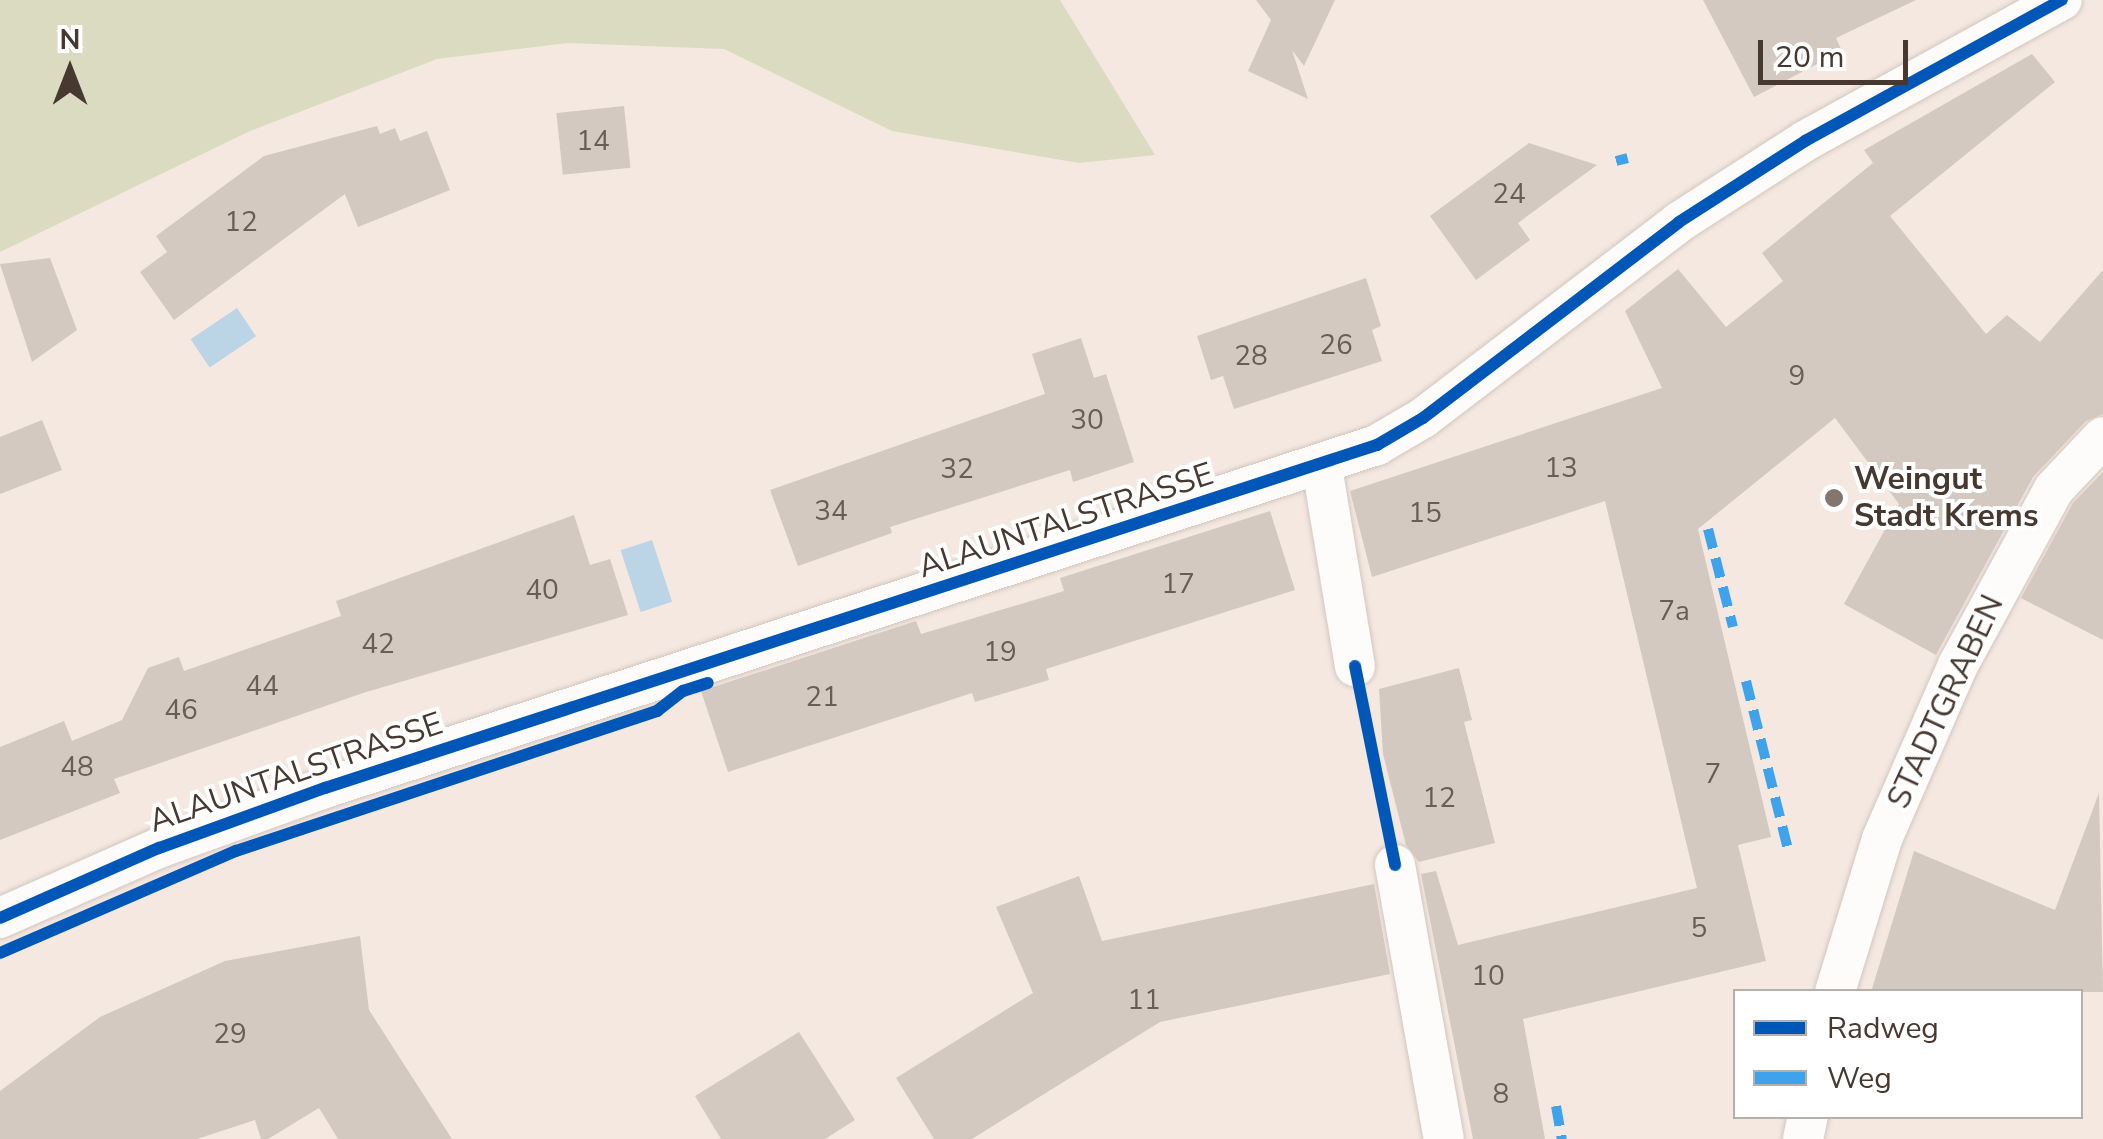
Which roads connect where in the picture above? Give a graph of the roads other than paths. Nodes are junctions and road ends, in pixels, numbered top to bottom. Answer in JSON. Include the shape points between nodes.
{"nodes":[{"id":1,"x":2062,"y":0,"type":"edge"},
{"id":2,"x":2103,"y":437,"type":"edge"},
{"id":3,"x":1322,"y":466,"type":"junction"},
{"id":4,"x":1355,"y":666,"type":"dead end"},
{"id":5,"x":1394,"y":865,"type":"dead end"},
{"id":6,"x":0,"y":918,"type":"edge"},
{"id":7,"x":1837,"y":989,"type":"edge"},
{"id":8,"x":1444,"y":1139,"type":"edge"}],
"edges":[{"from":1,"to":3,"type":"street","name":"ALAUNTALSTRASSE","via":[[1805,142],[1642,248],[1423,418]]},
{"from":2,"to":7,"type":"street","name":"STADTGRABEN","via":[[2054,489],[1958,665],[1882,839]]},
{"from":3,"to":4,"type":"street"},
{"from":3,"to":6,"type":"street","name":"ALAUNTALSTRASSE","via":[[325,788],[159,848]]},
{"from":5,"to":8,"type":"street"}]}
